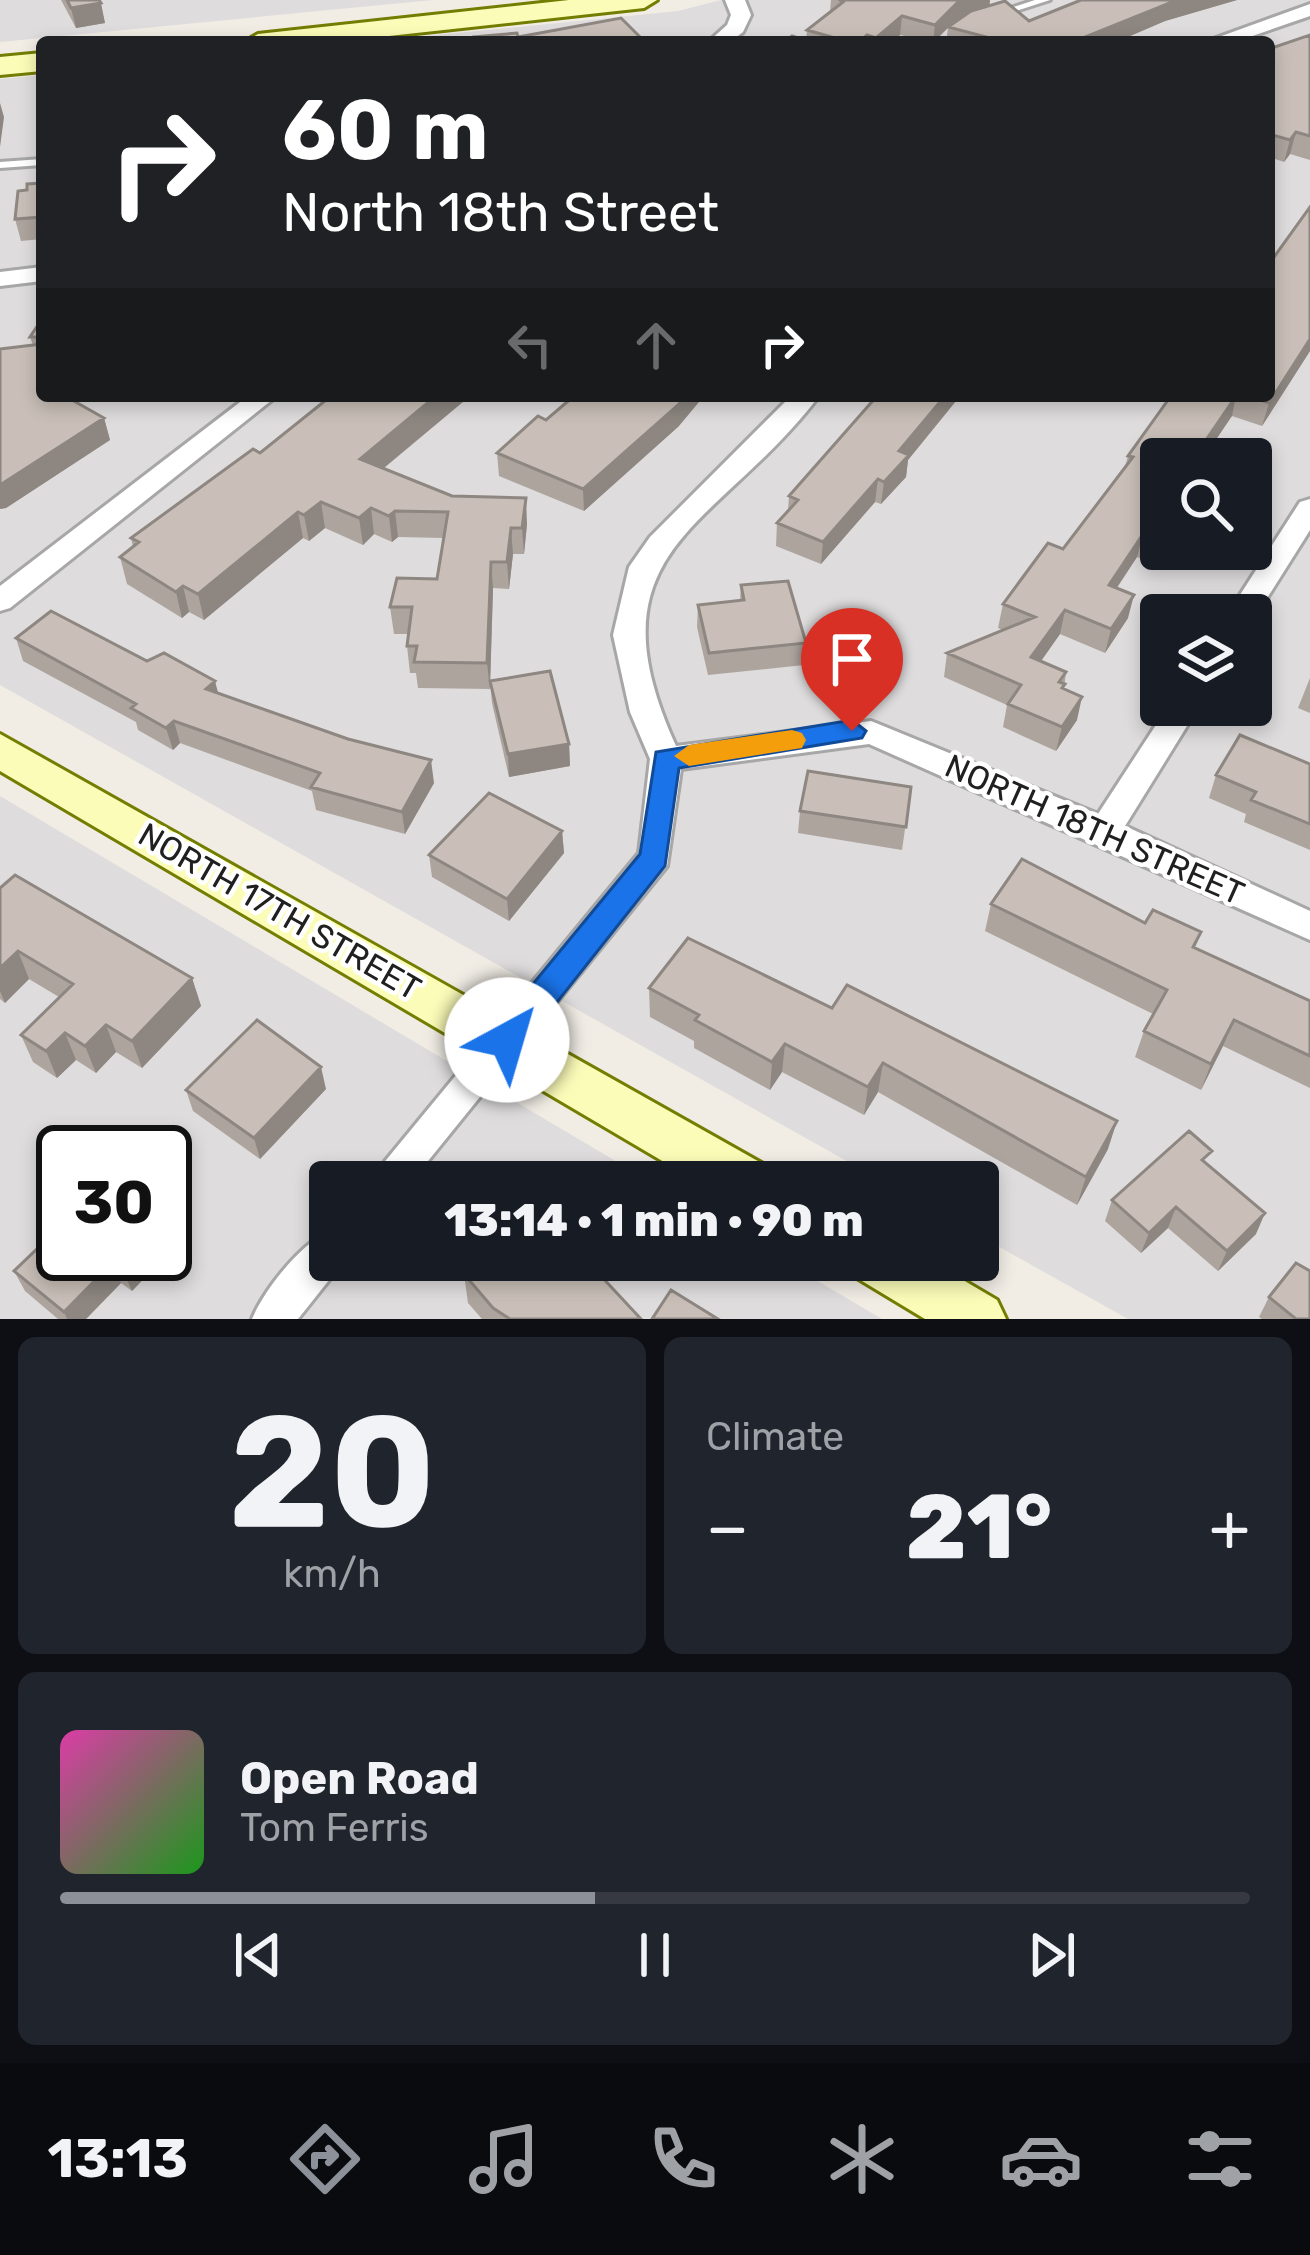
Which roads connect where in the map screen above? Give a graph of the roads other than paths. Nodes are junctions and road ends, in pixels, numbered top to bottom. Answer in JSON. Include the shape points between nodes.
{"nodes":[{"id":1,"x":644,"y":0,"type":"edge"},
{"id":2,"x":735,"y":0,"type":"edge"},
{"id":3,"x":1045,"y":0,"type":"edge"},
{"id":4,"x":1310,"y":10,"type":"edge"},
{"id":5,"x":983,"y":18,"type":"edge"},
{"id":6,"x":313,"y":36,"type":"edge"},
{"id":7,"x":726,"y":36,"type":"edge"},
{"id":8,"x":1233,"y":36,"type":"edge"},
{"id":9,"x":36,"y":63,"type":"edge"},
{"id":10,"x":0,"y":66,"type":"edge"},
{"id":11,"x":36,"y":162,"type":"edge"},
{"id":12,"x":0,"y":165,"type":"edge"},
{"id":13,"x":36,"y":275,"type":"edge"},
{"id":14,"x":0,"y":279,"type":"edge"},
{"id":15,"x":255,"y":402,"type":"edge"},
{"id":16,"x":800,"y":402,"type":"edge"},
{"id":17,"x":1310,"y":508,"type":"edge"},
{"id":18,"x":1255,"y":594,"type":"edge"},
{"id":19,"x":0,"y":601,"type":"edge"},
{"id":20,"x":1172,"y":726,"type":"edge"},
{"id":21,"x":0,"y":750,"type":"edge"},
{"id":22,"x":666,"y":759,"type":"junction"},
{"id":23,"x":1105,"y":831,"type":"junction"},
{"id":24,"x":1310,"y":926,"type":"edge"},
{"id":25,"x":507,"y":1040,"type":"junction"},
{"id":26,"x":405,"y":1161,"type":"edge"},
{"id":27,"x":711,"y":1161,"type":"edge"},
{"id":28,"x":309,"y":1275,"type":"edge"},
{"id":29,"x":913,"y":1281,"type":"edge"},
{"id":30,"x":272,"y":1319,"type":"edge"},
{"id":31,"x":977,"y":1319,"type":"edge"}],
"edges":[{"from":1,"to":6,"type":"street"},
{"from":2,"to":7,"type":"street","via":[[741,15]]},
{"from":3,"to":5,"type":"lane"},
{"from":4,"to":8,"type":"street"},
{"from":9,"to":10,"type":"street"},
{"from":11,"to":12,"type":"lane"},
{"from":13,"to":14,"type":"street"},
{"from":15,"to":19,"type":"street"},
{"from":16,"to":22,"type":"street","via":[[643,567],[628,635],[631,661]]},
{"from":17,"to":18,"type":"street"},
{"from":20,"to":23,"type":"street"},
{"from":21,"to":25,"type":"street","name":"NORTH 17TH STREET"},
{"from":22,"to":23,"type":"street","name":"NORTH 18TH STREET","via":[[871,732]]},
{"from":22,"to":25,"type":"street","via":[[655,857]]},
{"from":23,"to":24,"type":"street","name":"NORTH 18TH STREET"},
{"from":25,"to":26,"type":"street"},
{"from":25,"to":27,"type":"street","name":"NORTH 17TH STREET"},
{"from":28,"to":30,"type":"street"},
{"from":29,"to":31,"type":"street"}]}
